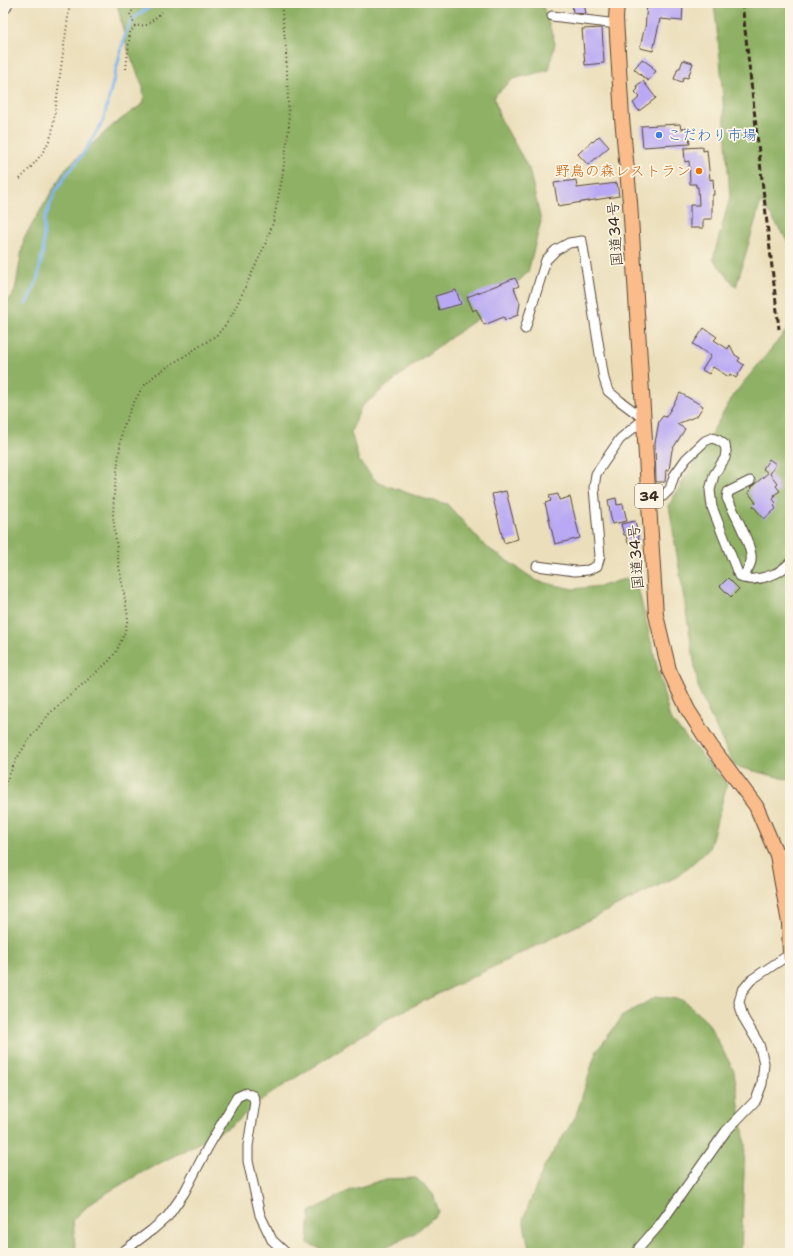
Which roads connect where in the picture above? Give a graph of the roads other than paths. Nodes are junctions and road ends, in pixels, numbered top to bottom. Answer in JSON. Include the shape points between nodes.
{"nodes":[{"id":1,"x":8,"y":3,"type":"edge"},
{"id":2,"x":617,"y":3,"type":"edge"},
{"id":3,"x":3,"y":10,"type":"edge"},
{"id":4,"x":552,"y":16,"type":"dead end"},
{"id":5,"x":617,"y":24,"type":"junction"},
{"id":6,"x":525,"y":329,"type":"dead end"},
{"id":7,"x":644,"y":419,"type":"junction"},
{"id":8,"x":750,"y":481,"type":"dead end"},
{"id":9,"x":649,"y":499,"type":"junction"},
{"id":10,"x":790,"y":563,"type":"edge"},
{"id":11,"x":537,"y":566,"type":"dead end"},
{"id":12,"x":743,"y":578,"type":"junction"},
{"id":13,"x":784,"y":854,"type":"edge"},
{"id":14,"x":790,"y":954,"type":"edge"},
{"id":15,"x":790,"y":957,"type":"edge"},
{"id":16,"x":121,"y":1253,"type":"edge"},
{"id":17,"x":286,"y":1253,"type":"edge"},
{"id":18,"x":638,"y":1253,"type":"edge"}],
"edges":[{"from":1,"to":3,"type":"street"},
{"from":2,"to":5,"type":"highway","name":"国道34号","number":"34"},
{"from":4,"to":5,"type":"street"},
{"from":5,"to":7,"type":"highway","name":"国道34号","number":"34"},
{"from":6,"to":7,"type":"street","via":[[546,260],[556,250],[582,240],[608,391]]},
{"from":7,"to":9,"type":"highway","name":"国道34号","number":"34"},
{"from":7,"to":11,"type":"street","via":[[620,439],[596,474],[594,488],[600,556],[597,566],[575,571]]},
{"from":8,"to":12,"type":"street","via":[[728,492],[727,498],[751,554]]},
{"from":9,"to":12,"type":"street","via":[[662,496],[670,489],[674,476],[686,459],[704,441],[712,438],[725,445],[725,458],[714,475],[710,490],[712,508],[739,576]]},
{"from":9,"to":13,"type":"highway","name":"国道34号","number":"34","via":[[656,615],[669,670],[688,710],[711,746],[756,806]]},
{"from":10,"to":12,"type":"street","via":[[775,574]]},
{"from":13,"to":14,"type":"highway","name":"国道34号","number":"34"},
{"from":14,"to":15,"type":"highway","name":"国道34号","number":"34"},
{"from":14,"to":18,"type":"street","via":[[751,980],[742,991],[739,1002],[743,1017],[759,1044],[764,1063],[762,1084],[756,1100],[726,1132],[660,1224],[639,1248]]},
{"from":16,"to":17,"type":"street","via":[[168,1216],[184,1193],[237,1097],[246,1092],[253,1096],[255,1102],[248,1161],[260,1215],[272,1240]]}]}
